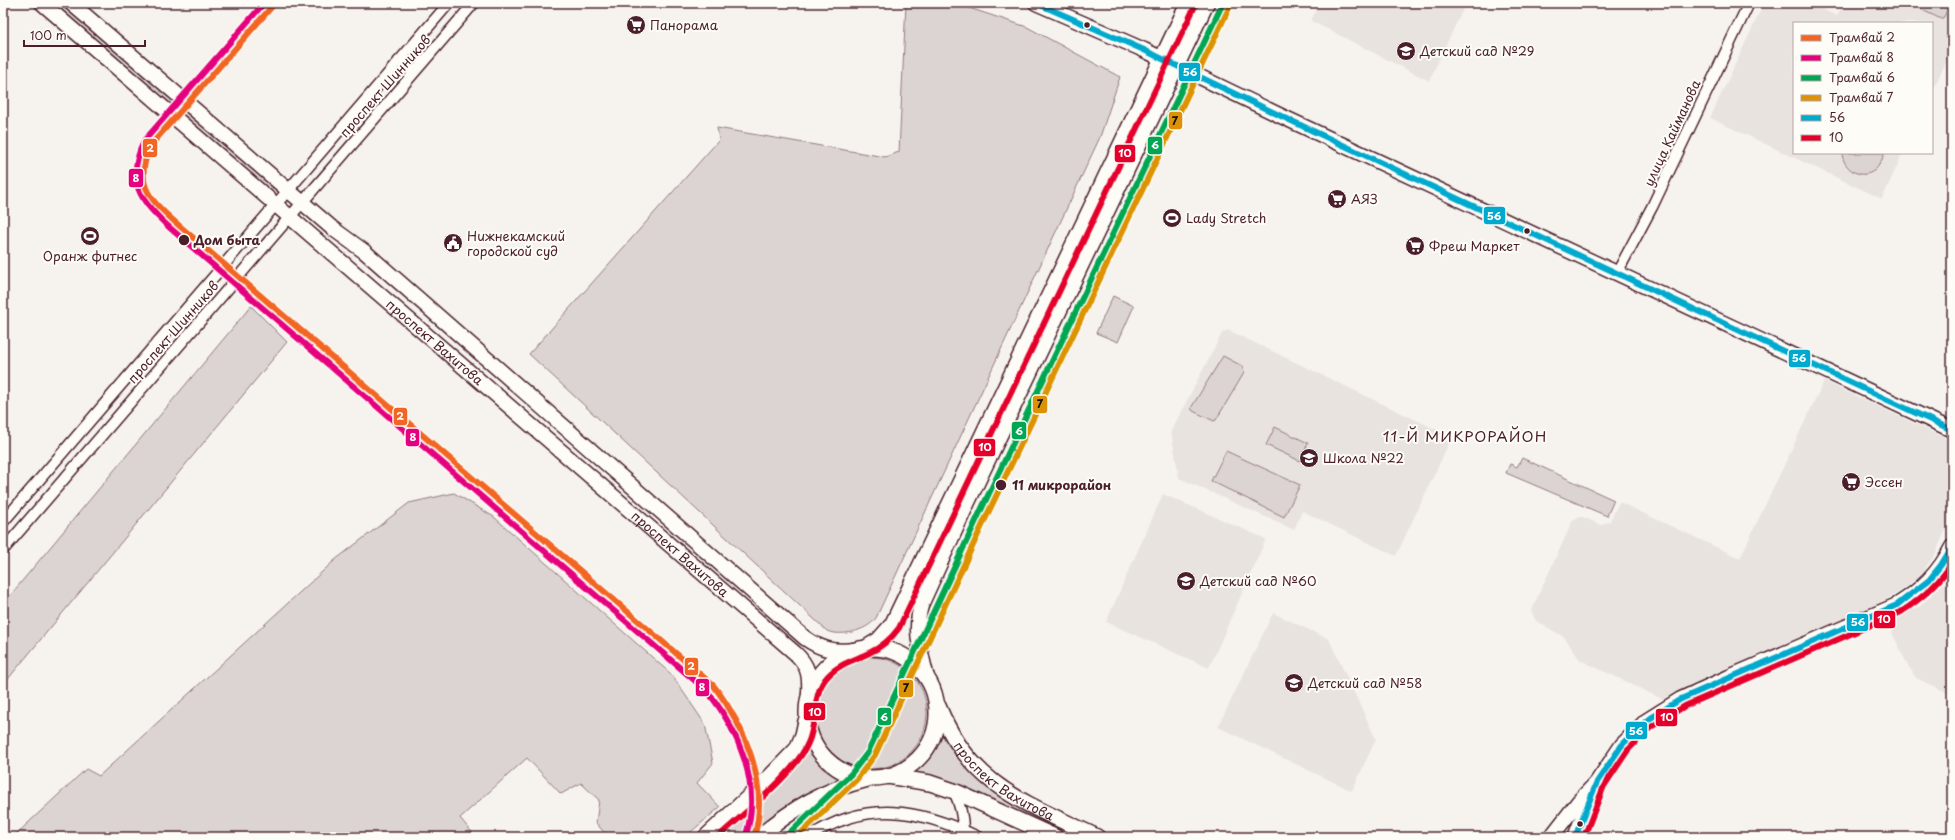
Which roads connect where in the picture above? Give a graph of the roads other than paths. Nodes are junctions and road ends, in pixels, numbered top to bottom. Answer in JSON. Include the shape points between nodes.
{"nodes":[{"id":1,"x":42,"y":3,"type":"edge"},
{"id":2,"x":71,"y":3,"type":"edge"},
{"id":3,"x":448,"y":3,"type":"edge"},
{"id":4,"x":474,"y":3,"type":"edge"},
{"id":5,"x":1036,"y":3,"type":"edge"},
{"id":6,"x":1188,"y":3,"type":"edge"},
{"id":7,"x":1207,"y":3,"type":"edge"},
{"id":8,"x":1749,"y":3,"type":"edge"},
{"id":9,"x":1163,"y":58,"type":"junction"},
{"id":10,"x":399,"y":61,"type":"junction"},
{"id":11,"x":1178,"y":66,"type":"junction"},
{"id":12,"x":413,"y":73,"type":"junction"},
{"id":13,"x":288,"y":189,"type":"junction"},
{"id":14,"x":302,"y":201,"type":"junction"},
{"id":15,"x":275,"y":204,"type":"junction"},
{"id":16,"x":289,"y":216,"type":"junction"},
{"id":17,"x":1077,"y":236,"type":"junction"},
{"id":18,"x":1092,"y":242,"type":"junction"},
{"id":19,"x":1617,"y":273,"type":"junction"},
{"id":20,"x":156,"y":344,"type":"junction"},
{"id":21,"x":170,"y":356,"type":"junction"},
{"id":22,"x":1952,"y":430,"type":"edge"},
{"id":23,"x":3,"y":522,"type":"edge"},
{"id":24,"x":1952,"y":547,"type":"edge"},
{"id":25,"x":3,"y":550,"type":"edge"},
{"id":26,"x":860,"y":649,"type":"junction"},
{"id":27,"x":927,"y":678,"type":"junction"},
{"id":28,"x":809,"y":693,"type":"junction"},
{"id":29,"x":935,"y":701,"type":"junction"},
{"id":30,"x":806,"y":720,"type":"junction"},
{"id":31,"x":881,"y":777,"type":"junction"},
{"id":32,"x":1597,"y":782,"type":"junction"},
{"id":33,"x":954,"y":791,"type":"junction"},
{"id":34,"x":963,"y":830,"type":"junction"},
{"id":35,"x":706,"y":837,"type":"edge"},
{"id":36,"x":759,"y":837,"type":"edge"},
{"id":37,"x":809,"y":837,"type":"edge"},
{"id":38,"x":978,"y":837,"type":"edge"},
{"id":39,"x":1056,"y":837,"type":"edge"},
{"id":40,"x":1097,"y":837,"type":"edge"},
{"id":41,"x":1551,"y":837,"type":"edge"},
{"id":42,"x":1575,"y":837,"type":"edge"}],
"edges":[{"from":1,"to":15,"type":"main road","name":"проспект Вахитова"},
{"from":2,"to":13,"type":"main road","name":"проспект Вахитова"},
{"from":3,"to":10,"type":"street","name":"проспект Шинников"},
{"from":4,"to":12,"type":"street","name":"проспект Шинников"},
{"from":5,"to":9,"type":"main road"},
{"from":6,"to":9,"type":"main road"},
{"from":7,"to":11,"type":"main road"},
{"from":8,"to":19,"type":"street","name":"улица Кайманова","via":[[1652,206]]},
{"from":9,"to":11,"type":"main road"},
{"from":9,"to":17,"type":"main road"},
{"from":10,"to":12,"type":"street","via":[[404,62]]},
{"from":10,"to":13,"type":"street","name":"проспект Шинников"},
{"from":11,"to":18,"type":"main road"},
{"from":11,"to":19,"type":"main road"},
{"from":12,"to":14,"type":"street","name":"проспект Шинников"},
{"from":13,"to":14,"type":"main road","name":"проспект Вахитова"},
{"from":13,"to":15,"type":"street","name":"проспект Шинников"},
{"from":14,"to":16,"type":"street","name":"проспект Шинников"},
{"from":14,"to":26,"type":"main road","name":"проспект Вахитова","via":[[332,228],[365,252],[805,638],[831,651]]},
{"from":15,"to":16,"type":"main road","name":"проспект Вахитова"},
{"from":15,"to":20,"type":"street","name":"проспект Шинников"},
{"from":16,"to":21,"type":"street","name":"проспект Шинников"},
{"from":16,"to":28,"type":"main road","name":"проспект Вахитова","via":[[795,652],[806,666]]},
{"from":17,"to":18,"type":"main road"},
{"from":17,"to":26,"type":"main road","via":[[892,624],[878,640]]},
{"from":18,"to":27,"type":"main road","via":[[918,612],[920,650]]},
{"from":19,"to":22,"type":"main road"},
{"from":20,"to":21,"type":"street"},
{"from":20,"to":23,"type":"street","name":"проспект Шинников"},
{"from":21,"to":25,"type":"street","name":"проспект Шинников"},
{"from":24,"to":32,"type":"main road","via":[[1933,577],[1897,605],[1681,699],[1646,721],[1622,745]]},
{"from":26,"to":27,"type":"main road","name":"проспект Вахитова","via":[[883,648],[904,656]]},
{"from":26,"to":28,"type":"main road","name":"проспект Вахитова","via":[[837,658],[828,665],[820,673]]},
{"from":27,"to":29,"type":"main road","name":"проспект Вахитова"},
{"from":28,"to":30,"type":"main road","name":"проспект Вахитова"},
{"from":29,"to":31,"type":"main road","name":"проспект Вахитова","via":[[935,726],[928,746],[917,760],[905,769]]},
{"from":29,"to":40,"type":"main road","name":"проспект Вахитова","via":[[964,754],[979,772],[1023,802]]},
{"from":30,"to":31,"type":"main road","name":"проспект Вахитова","via":[[812,737],[828,761],[851,774]]},
{"from":30,"to":35,"type":"main road","via":[[797,749]]},
{"from":31,"to":33,"type":"main road","name":"проспект Вахитова","via":[[930,783]]},
{"from":31,"to":36,"type":"main road","via":[[814,797],[783,817]]},
{"from":32,"to":41,"type":"main road"},
{"from":32,"to":42,"type":"main road"},
{"from":33,"to":34,"type":"street","via":[[960,802]]},
{"from":33,"to":39,"type":"main road","name":"проспект Вахитова"},
{"from":34,"to":37,"type":"street","via":[[932,818],[882,812],[842,820]]},
{"from":34,"to":38,"type":"street"}]}
